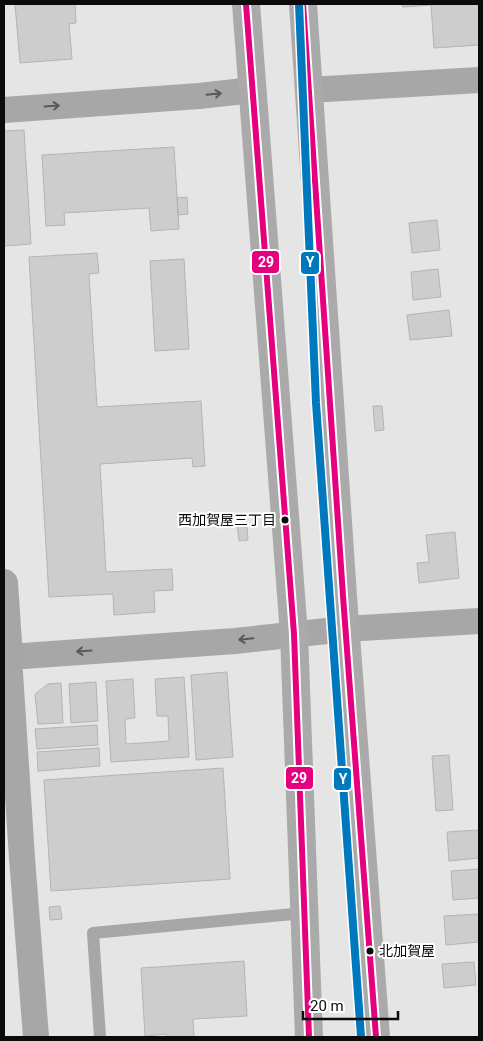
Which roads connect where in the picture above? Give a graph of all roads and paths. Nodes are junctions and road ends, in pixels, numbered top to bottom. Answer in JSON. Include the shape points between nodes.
{"nodes":[{"id":1,"x":246,"y":4,"type":"edge"},
{"id":2,"x":304,"y":4,"type":"edge"},
{"id":3,"x":479,"y":80,"type":"edge"},
{"id":4,"x":253,"y":90,"type":"junction"},
{"id":5,"x":309,"y":90,"type":"junction"},
{"id":6,"x":4,"y":110,"type":"edge"},
{"id":7,"x":4,"y":583,"type":"edge"},
{"id":8,"x":479,"y":621,"type":"edge"},
{"id":9,"x":345,"y":629,"type":"junction"},
{"id":10,"x":294,"y":634,"type":"junction"},
{"id":11,"x":6,"y":657,"type":"edge"},
{"id":12,"x":13,"y":860,"type":"edge"},
{"id":13,"x":304,"y":913,"type":"junction"},
{"id":14,"x":36,"y":1037,"type":"edge"},
{"id":15,"x":100,"y":1037,"type":"edge"},
{"id":16,"x":309,"y":1037,"type":"edge"},
{"id":17,"x":376,"y":1037,"type":"edge"}],
"edges":[{"from":1,"to":4,"type":"main road"},
{"from":2,"to":5,"type":"main road"},
{"from":3,"to":5,"type":"street"},
{"from":6,"to":4,"type":"street","one_way":true},
{"from":4,"to":10,"type":"main road"},
{"from":5,"to":9,"type":"main road"},
{"from":7,"to":11,"type":"street"},
{"from":8,"to":9,"type":"street"},
{"from":9,"to":10,"type":"street"},
{"from":9,"to":17,"type":"main road"},
{"from":10,"to":11,"type":"street","one_way":true},
{"from":10,"to":13,"type":"main road"},
{"from":11,"to":12,"type":"street"},
{"from":12,"to":14,"type":"street"},
{"from":13,"to":15,"type":"lane","via":[[93,933]]},
{"from":13,"to":16,"type":"main road"}]}
